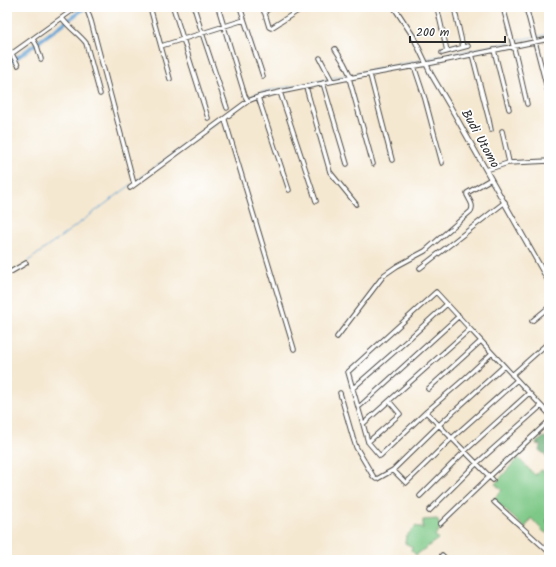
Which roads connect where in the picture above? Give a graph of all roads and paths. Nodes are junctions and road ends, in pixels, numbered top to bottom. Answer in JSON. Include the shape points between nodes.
{"nodes":[{"id":1,"x":77,"y":7,"type":"edge"},
{"id":2,"x":150,"y":7,"type":"edge"},
{"id":3,"x":173,"y":7,"type":"edge"},
{"id":4,"x":194,"y":7,"type":"edge"},
{"id":5,"x":218,"y":7,"type":"edge"},
{"id":6,"x":240,"y":7,"type":"edge"},
{"id":7,"x":263,"y":7,"type":"edge"},
{"id":8,"x":272,"y":7,"type":"edge"},
{"id":9,"x":304,"y":7,"type":"edge"},
{"id":10,"x":394,"y":7,"type":"edge"},
{"id":11,"x":437,"y":7,"type":"edge"},
{"id":12,"x":454,"y":7,"type":"edge"},
{"id":13,"x":503,"y":7,"type":"edge"},
{"id":14,"x":526,"y":7,"type":"edge"},
{"id":15,"x":87,"y":8,"type":"edge"},
{"id":16,"x":264,"y":12,"type":"junction"},
{"id":17,"x":244,"y":20,"type":"junction"},
{"id":18,"x":63,"y":21,"type":"junction"},
{"id":19,"x":224,"y":26,"type":"junction"},
{"id":20,"x":202,"y":33,"type":"junction"},
{"id":21,"x":549,"y":39,"type":"edge"},
{"id":22,"x":183,"y":40,"type":"junction"},
{"id":23,"x":33,"y":41,"type":"junction"},
{"id":24,"x":535,"y":41,"type":"junction"},
{"id":25,"x":161,"y":46,"type":"junction"},
{"id":26,"x":468,"y":46,"type":"dead end"},
{"id":27,"x":513,"y":46,"type":"junction"},
{"id":28,"x":463,"y":48,"type":"junction"},
{"id":29,"x":335,"y":49,"type":"dead end"},
{"id":30,"x":494,"y":50,"type":"junction"},
{"id":31,"x":447,"y":51,"type":"junction"},
{"id":32,"x":442,"y":53,"type":"dead end"},
{"id":33,"x":456,"y":53,"type":"junction"},
{"id":34,"x":472,"y":54,"type":"junction"},
{"id":35,"x":13,"y":57,"type":"junction"},
{"id":36,"x":7,"y":58,"type":"edge"},
{"id":37,"x":320,"y":58,"type":"dead end"},
{"id":38,"x":41,"y":59,"type":"dead end"},
{"id":39,"x":425,"y":61,"type":"junction"},
{"id":40,"x":18,"y":65,"type":"dead end"},
{"id":41,"x":414,"y":66,"type":"junction"},
{"id":42,"x":370,"y":75,"type":"junction"},
{"id":43,"x":262,"y":76,"type":"dead end"},
{"id":44,"x":350,"y":77,"type":"junction"},
{"id":45,"x":170,"y":79,"type":"dead end"},
{"id":46,"x":331,"y":79,"type":"junction"},
{"id":47,"x":323,"y":83,"type":"junction"},
{"id":48,"x":306,"y":87,"type":"junction"},
{"id":49,"x":280,"y":92,"type":"junction"},
{"id":50,"x":100,"y":94,"type":"dead end"},
{"id":51,"x":549,"y":96,"type":"edge"},
{"id":52,"x":258,"y":97,"type":"junction"},
{"id":53,"x":247,"y":101,"type":"junction"},
{"id":54,"x":527,"y":104,"type":"dead end"},
{"id":55,"x":226,"y":108,"type":"dead end"},
{"id":56,"x":508,"y":110,"type":"dead end"},
{"id":57,"x":208,"y":118,"type":"dead end"},
{"id":58,"x":225,"y":118,"type":"junction"},
{"id":59,"x":491,"y":130,"type":"dead end"},
{"id":60,"x":502,"y":131,"type":"dead end"},
{"id":61,"x":392,"y":160,"type":"dead end"},
{"id":62,"x":549,"y":161,"type":"edge"},
{"id":63,"x":442,"y":163,"type":"dead end"},
{"id":64,"x":508,"y":163,"type":"junction"},
{"id":65,"x":347,"y":164,"type":"dead end"},
{"id":66,"x":373,"y":164,"type":"dead end"},
{"id":67,"x":486,"y":170,"type":"junction"},
{"id":68,"x":491,"y":179,"type":"junction"},
{"id":69,"x":134,"y":183,"type":"junction"},
{"id":70,"x":130,"y":188,"type":"dead end"},
{"id":71,"x":289,"y":190,"type":"dead end"},
{"id":72,"x":316,"y":201,"type":"dead end"},
{"id":73,"x":505,"y":202,"type":"junction"},
{"id":74,"x":356,"y":204,"type":"dead end"},
{"id":75,"x":26,"y":263,"type":"dead end"},
{"id":76,"x":420,"y":268,"type":"dead end"},
{"id":77,"x":7,"y":274,"type":"edge"},
{"id":78,"x":549,"y":282,"type":"edge"},
{"id":79,"x":447,"y":304,"type":"junction"},
{"id":80,"x":549,"y":307,"type":"edge"},
{"id":81,"x":459,"y":316,"type":"junction"},
{"id":82,"x":532,"y":321,"type":"dead end"},
{"id":83,"x":470,"y":328,"type":"junction"},
{"id":84,"x":336,"y":337,"type":"dead end"},
{"id":85,"x":481,"y":341,"type":"junction"},
{"id":86,"x":549,"y":342,"type":"edge"},
{"id":87,"x":294,"y":349,"type":"dead end"},
{"id":88,"x":492,"y":353,"type":"junction"},
{"id":89,"x":504,"y":366,"type":"junction"},
{"id":90,"x":512,"y":375,"type":"junction"},
{"id":91,"x":517,"y":380,"type":"junction"},
{"id":92,"x":352,"y":388,"type":"junction"},
{"id":93,"x":428,"y":389,"type":"dead end"},
{"id":94,"x":340,"y":393,"type":"dead end"},
{"id":95,"x":528,"y":393,"type":"junction"},
{"id":96,"x":389,"y":401,"type":"junction"},
{"id":97,"x":541,"y":406,"type":"junction"},
{"id":98,"x":358,"y":407,"type":"junction"},
{"id":99,"x":426,"y":412,"type":"junction"},
{"id":100,"x":549,"y":414,"type":"edge"},
{"id":101,"x":549,"y":422,"type":"edge"},
{"id":102,"x":363,"y":424,"type":"junction"},
{"id":103,"x":439,"y":425,"type":"junction"},
{"id":104,"x":452,"y":438,"type":"junction"},
{"id":105,"x":368,"y":442,"type":"junction"},
{"id":106,"x":465,"y":451,"type":"junction"},
{"id":107,"x":477,"y":463,"type":"junction"},
{"id":108,"x":393,"y":470,"type":"junction"},
{"id":109,"x":490,"y":476,"type":"junction"},
{"id":110,"x":493,"y":480,"type":"dead end"},
{"id":111,"x":420,"y":496,"type":"dead end"},
{"id":112,"x":494,"y":502,"type":"dead end"},
{"id":113,"x":429,"y":511,"type":"dead end"},
{"id":114,"x":440,"y":524,"type":"dead end"},
{"id":115,"x":549,"y":552,"type":"edge"},
{"id":116,"x":442,"y":555,"type":"dead end"},
{"id":117,"x":447,"y":560,"type":"edge"}],
"edges":[{"from":1,"to":18,"type":"street"},
{"from":2,"to":25,"type":"street"},
{"from":3,"to":22,"type":"street"},
{"from":4,"to":20,"type":"street"},
{"from":5,"to":19,"type":"street"},
{"from":6,"to":17,"type":"street"},
{"from":7,"to":16,"type":"street"},
{"from":8,"to":16,"type":"street"},
{"from":9,"to":16,"type":"street","via":[[271,28]]},
{"from":10,"to":39,"type":"street","name":"Budi Utomo","via":[[413,36]]},
{"from":11,"to":31,"type":"street"},
{"from":12,"to":28,"type":"street"},
{"from":13,"to":27,"type":"street"},
{"from":14,"to":24,"type":"street"},
{"from":15,"to":69,"type":"street"},
{"from":17,"to":19,"type":"street"},
{"from":17,"to":43,"type":"street"},
{"from":18,"to":23,"type":"street"},
{"from":18,"to":50,"type":"street","via":[[86,43]]},
{"from":19,"to":20,"type":"street"},
{"from":19,"to":53,"type":"street"},
{"from":20,"to":22,"type":"street"},
{"from":20,"to":55,"type":"street"},
{"from":21,"to":24,"type":"street"},
{"from":22,"to":25,"type":"street"},
{"from":22,"to":57,"type":"street"},
{"from":23,"to":35,"type":"street"},
{"from":23,"to":38,"type":"street"},
{"from":24,"to":27,"type":"street"},
{"from":24,"to":51,"type":"street"},
{"from":25,"to":45,"type":"street"},
{"from":26,"to":28,"type":"street"},
{"from":27,"to":30,"type":"street"},
{"from":27,"to":54,"type":"street"},
{"from":28,"to":33,"type":"street"},
{"from":29,"to":44,"type":"street"},
{"from":30,"to":34,"type":"street"},
{"from":30,"to":56,"type":"street"},
{"from":31,"to":32,"type":"street"},
{"from":31,"to":33,"type":"street"},
{"from":33,"to":34,"type":"street"},
{"from":33,"to":39,"type":"street"},
{"from":34,"to":59,"type":"street"},
{"from":35,"to":36,"type":"street"},
{"from":35,"to":40,"type":"street"},
{"from":37,"to":46,"type":"street"},
{"from":39,"to":41,"type":"street"},
{"from":39,"to":67,"type":"street","name":"Budi Utomo"},
{"from":41,"to":42,"type":"street"},
{"from":41,"to":63,"type":"street"},
{"from":42,"to":44,"type":"street"},
{"from":42,"to":61,"type":"street"},
{"from":44,"to":46,"type":"street"},
{"from":44,"to":66,"type":"street"},
{"from":46,"to":47,"type":"street"},
{"from":47,"to":48,"type":"street"},
{"from":47,"to":65,"type":"street"},
{"from":48,"to":49,"type":"street"},
{"from":48,"to":74,"type":"street","via":[[330,172]]},
{"from":49,"to":52,"type":"street"},
{"from":49,"to":72,"type":"street"},
{"from":52,"to":53,"type":"street"},
{"from":52,"to":71,"type":"street"},
{"from":53,"to":58,"type":"street"},
{"from":58,"to":69,"type":"street"},
{"from":58,"to":87,"type":"street"},
{"from":60,"to":64,"type":"street"},
{"from":62,"to":64,"type":"street"},
{"from":64,"to":67,"type":"street"},
{"from":67,"to":68,"type":"street","name":"Budi Utomo"},
{"from":68,"to":73,"type":"street","name":"Budi Utomo"},
{"from":68,"to":84,"type":"street","via":[[468,193],[467,196],[473,204],[471,211],[425,250],[384,275]]},
{"from":69,"to":70,"type":"street"},
{"from":73,"to":76,"type":"street"},
{"from":73,"to":78,"type":"street","name":"Budi Utomo"},
{"from":75,"to":77,"type":"street"},
{"from":79,"to":81,"type":"street"},
{"from":79,"to":92,"type":"street"},
{"from":79,"to":92,"type":"street","via":[[436,292],[348,372]]},
{"from":80,"to":82,"type":"street"},
{"from":81,"to":83,"type":"street"},
{"from":81,"to":98,"type":"street"},
{"from":83,"to":85,"type":"street"},
{"from":83,"to":96,"type":"street"},
{"from":85,"to":88,"type":"street"},
{"from":85,"to":93,"type":"street"},
{"from":86,"to":90,"type":"street"},
{"from":88,"to":89,"type":"street"},
{"from":88,"to":99,"type":"street"},
{"from":89,"to":90,"type":"street"},
{"from":89,"to":103,"type":"street"},
{"from":90,"to":91,"type":"street"},
{"from":91,"to":95,"type":"street"},
{"from":91,"to":104,"type":"street"},
{"from":92,"to":98,"type":"street"},
{"from":94,"to":108,"type":"street","via":[[356,447],[373,476],[377,479]]},
{"from":95,"to":97,"type":"street"},
{"from":95,"to":106,"type":"street"},
{"from":96,"to":102,"type":"street"},
{"from":96,"to":105,"type":"street","via":[[400,414]]},
{"from":97,"to":100,"type":"street"},
{"from":97,"to":107,"type":"street"},
{"from":98,"to":102,"type":"street"},
{"from":99,"to":103,"type":"street"},
{"from":99,"to":105,"type":"street","via":[[380,456]]},
{"from":101,"to":109,"type":"street"},
{"from":102,"to":105,"type":"street"},
{"from":103,"to":104,"type":"street"},
{"from":103,"to":108,"type":"street"},
{"from":104,"to":106,"type":"street"},
{"from":104,"to":108,"type":"street","via":[[406,484]]},
{"from":106,"to":107,"type":"street"},
{"from":106,"to":111,"type":"street"},
{"from":107,"to":109,"type":"street"},
{"from":107,"to":113,"type":"street"},
{"from":109,"to":110,"type":"street"},
{"from":109,"to":114,"type":"street"},
{"from":112,"to":115,"type":"street"},
{"from":116,"to":117,"type":"street"}]}
